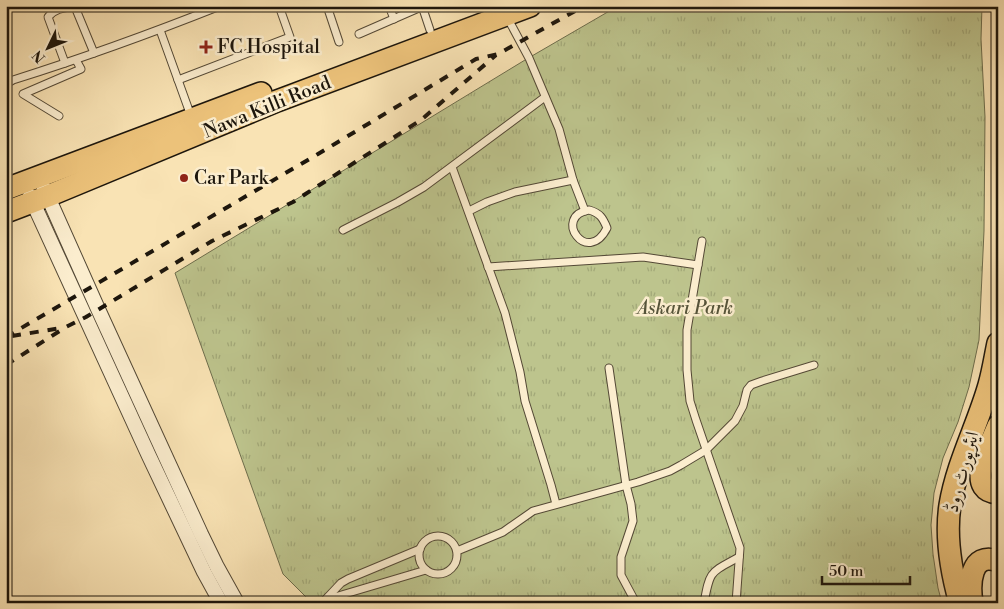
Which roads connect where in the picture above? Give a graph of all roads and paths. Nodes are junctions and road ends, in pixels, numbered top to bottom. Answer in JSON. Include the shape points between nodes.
{"nodes":[{"id":1,"x":220,"y":6,"type":"edge"},
{"id":2,"x":279,"y":6,"type":"edge"},
{"id":3,"x":327,"y":6,"type":"edge"},
{"id":4,"x":390,"y":6,"type":"edge"},
{"id":5,"x":421,"y":6,"type":"edge"},
{"id":6,"x":530,"y":6,"type":"edge"},
{"id":7,"x":499,"y":11,"type":"edge"},
{"id":8,"x":394,"y":19,"type":"junction"},
{"id":9,"x":160,"y":30,"type":"junction"},
{"id":10,"x":430,"y":30,"type":"junction"},
{"id":11,"x":359,"y":34,"type":"dead end"},
{"id":12,"x":339,"y":42,"type":"dead end"},
{"id":13,"x":94,"y":53,"type":"junction"},
{"id":14,"x":76,"y":60,"type":"junction"},
{"id":15,"x":65,"y":64,"type":"junction"},
{"id":16,"x":178,"y":80,"type":"junction"},
{"id":17,"x":6,"y":84,"type":"edge"},
{"id":18,"x":545,"y":96,"type":"junction"},
{"id":19,"x":59,"y":116,"type":"dead end"},
{"id":20,"x":192,"y":119,"type":"junction"},
{"id":21,"x":452,"y":167,"type":"junction"},
{"id":22,"x":573,"y":180,"type":"junction"},
{"id":23,"x":22,"y":183,"type":"edge"},
{"id":24,"x":40,"y":199,"type":"junction"},
{"id":25,"x":468,"y":211,"type":"junction"},
{"id":26,"x":585,"y":211,"type":"junction"},
{"id":27,"x":6,"y":212,"type":"edge"},
{"id":28,"x":343,"y":230,"type":"dead end"},
{"id":29,"x":702,"y":241,"type":"dead end"},
{"id":30,"x":698,"y":265,"type":"junction"},
{"id":31,"x":488,"y":267,"type":"junction"},
{"id":32,"x":998,"y":343,"type":"edge"},
{"id":33,"x":814,"y":365,"type":"dead end"},
{"id":34,"x":609,"y":368,"type":"dead end"},
{"id":35,"x":998,"y":426,"type":"edge"},
{"id":36,"x":706,"y":450,"type":"junction"},
{"id":37,"x":626,"y":485,"type":"junction"},
{"id":38,"x":998,"y":493,"type":"edge"},
{"id":39,"x":556,"y":504,"type":"junction"},
{"id":40,"x":420,"y":549,"type":"junction"},
{"id":41,"x":457,"y":551,"type":"junction"},
{"id":42,"x":739,"y":557,"type":"junction"},
{"id":43,"x":998,"y":560,"type":"edge"},
{"id":44,"x":426,"y":570,"type":"junction"},
{"id":45,"x":324,"y":602,"type":"edge"},
{"id":46,"x":221,"y":603,"type":"edge"},
{"id":47,"x":237,"y":603,"type":"edge"},
{"id":48,"x":636,"y":603,"type":"edge"},
{"id":49,"x":704,"y":603,"type":"edge"},
{"id":50,"x":736,"y":603,"type":"edge"},
{"id":51,"x":960,"y":603,"type":"edge"},
{"id":52,"x":972,"y":603,"type":"edge"}],
"edges":[{"from":1,"to":9,"type":"lane"},
{"from":2,"to":16,"type":"lane","via":[[290,38]]},
{"from":3,"to":12,"type":"lane"},
{"from":4,"to":8,"type":"lane"},
{"from":5,"to":8,"type":"lane"},
{"from":5,"to":10,"type":"lane"},
{"from":6,"to":7,"type":"main road","name":"Nawa Killi Road"},
{"from":7,"to":10,"type":"main road","name":"Nawa Killi Road"},
{"from":7,"to":18,"type":"lane","via":[[530,58]]},
{"from":7,"to":24,"type":"main road","name":"Nawa Killi Road"},
{"from":8,"to":11,"type":"lane"},
{"from":9,"to":13,"type":"lane"},
{"from":9,"to":16,"type":"lane"},
{"from":10,"to":20,"type":"main road","name":"Nawa Killi Road"},
{"from":13,"to":14,"type":"lane"},
{"from":13,"to":15,"type":"lane","via":[[75,7],[65,7],[48,17]]},
{"from":14,"to":15,"type":"lane"},
{"from":14,"to":19,"type":"lane","via":[[81,69],[23,94]]},
{"from":15,"to":17,"type":"lane"},
{"from":16,"to":20,"type":"lane"},
{"from":18,"to":21,"type":"lane"},
{"from":18,"to":22,"type":"lane","via":[[559,129]]},
{"from":20,"to":23,"type":"main road","name":"Nawa Killi Road"},
{"from":21,"to":25,"type":"lane"},
{"from":21,"to":28,"type":"lane","via":[[424,187]]},
{"from":22,"to":25,"type":"lane","via":[[514,192]]},
{"from":22,"to":26,"type":"lane"},
{"from":23,"to":24,"type":"street"},
{"from":24,"to":27,"type":"main road","name":"Nawa Killi Road"},
{"from":24,"to":46,"type":"street","via":[[149,456]]},
{"from":24,"to":47,"type":"street","via":[[94,302],[205,542]]},
{"from":25,"to":31,"type":"lane"},
{"from":26,"to":26,"type":"lane","via":[[594,211],[601,216],[607,228],[595,242],[581,240],[573,228],[576,215]]},
{"from":29,"to":30,"type":"lane"},
{"from":30,"to":31,"type":"lane","via":[[642,257]]},
{"from":30,"to":36,"type":"lane","via":[[687,330],[687,370],[690,401]]},
{"from":31,"to":39,"type":"lane","via":[[505,312],[525,401]]},
{"from":32,"to":51,"type":"main road","name":"ایئرپورٹ روڈ","via":[[989,385],[950,505],[948,539]]},
{"from":33,"to":36,"type":"lane","via":[[751,385],[736,421]]},
{"from":34,"to":37,"type":"lane"},
{"from":35,"to":38,"type":"main road","via":[[980,475],[986,489]]},
{"from":36,"to":37,"type":"lane","via":[[670,471]]},
{"from":36,"to":42,"type":"lane","via":[[738,540]]},
{"from":37,"to":39,"type":"lane"},
{"from":37,"to":48,"type":"lane","via":[[632,520],[621,557],[621,575]]},
{"from":39,"to":41,"type":"lane","via":[[533,511],[503,532]]},
{"from":40,"to":41,"type":"lane","via":[[426,540],[443,536]]},
{"from":40,"to":44,"type":"lane","via":[[421,563]]},
{"from":40,"to":45,"type":"lane","via":[[348,579]]},
{"from":41,"to":44,"type":"lane","via":[[456,564],[450,570],[442,574]]},
{"from":42,"to":49,"type":"lane","via":[[714,570]]},
{"from":42,"to":50,"type":"lane"},
{"from":43,"to":52,"type":"main road","via":[[983,560],[974,568]]},
{"from":44,"to":45,"type":"lane"}]}
